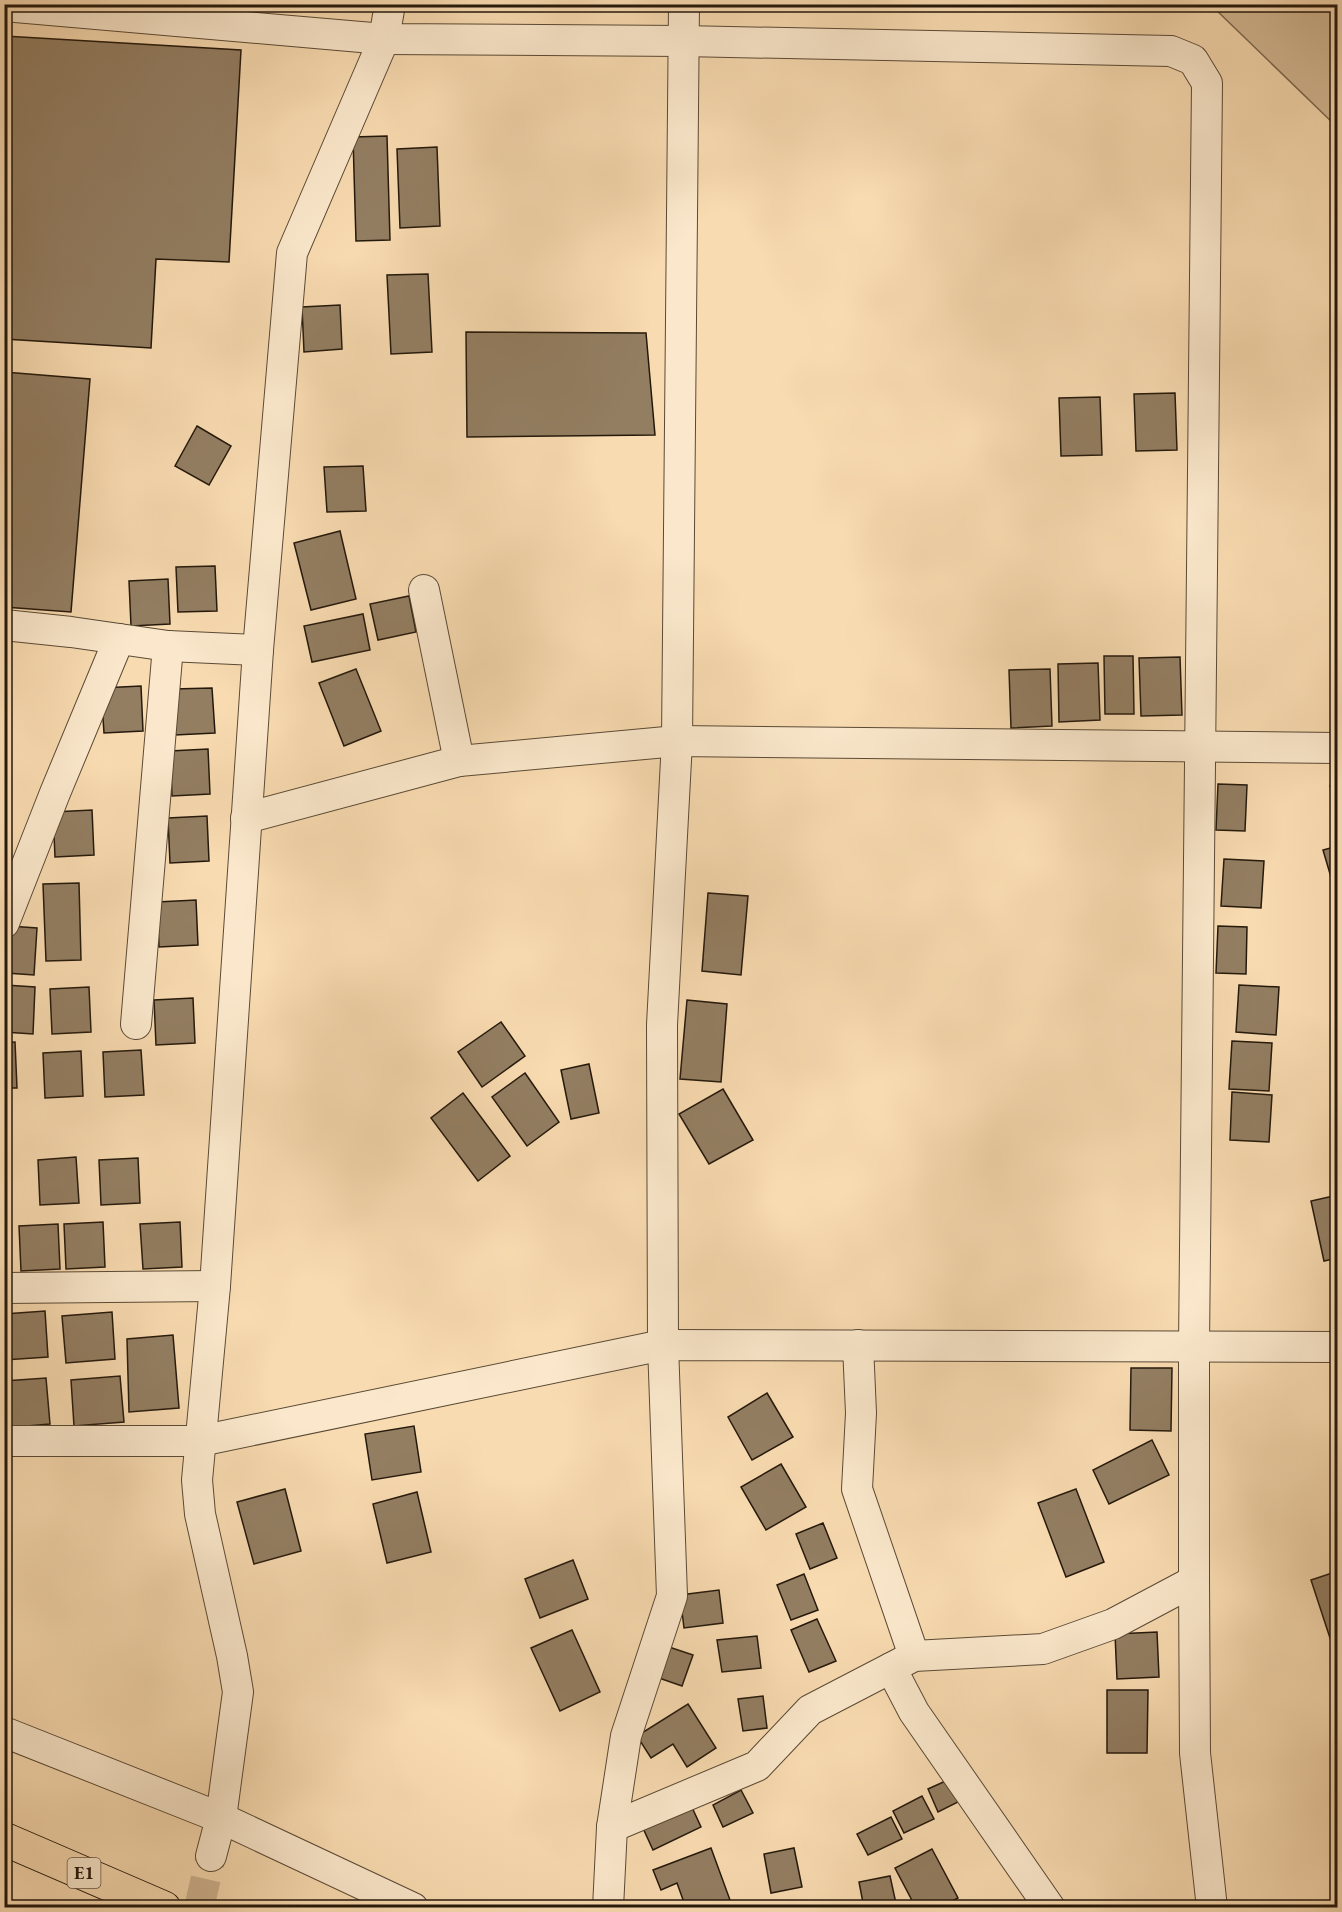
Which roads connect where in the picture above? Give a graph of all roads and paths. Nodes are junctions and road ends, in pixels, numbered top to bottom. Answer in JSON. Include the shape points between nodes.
{"nodes":[{"id":1,"x":390,"y":4,"type":"edge"},
{"id":2,"x":684,"y":4,"type":"edge"},
{"id":3,"x":4,"y":6,"type":"edge"},
{"id":4,"x":384,"y":39,"type":"junction"},
{"id":5,"x":683,"y":41,"type":"junction"},
{"id":6,"x":424,"y":590,"type":"dead end"},
{"id":7,"x":4,"y":625,"type":"edge"},
{"id":8,"x":119,"y":639,"type":"junction"},
{"id":9,"x":168,"y":646,"type":"junction"},
{"id":10,"x":258,"y":650,"type":"junction"},
{"id":11,"x":677,"y":741,"type":"junction"},
{"id":12,"x":1200,"y":748,"type":"junction"},
{"id":13,"x":1338,"y":748,"type":"edge"},
{"id":14,"x":459,"y":761,"type":"junction"},
{"id":15,"x":246,"y":818,"type":"junction"},
{"id":16,"x":4,"y":923,"type":"edge"},
{"id":17,"x":136,"y":1024,"type":"dead end"},
{"id":18,"x":215,"y":1286,"type":"junction"},
{"id":19,"x":4,"y":1288,"type":"edge"},
{"id":20,"x":663,"y":1345,"type":"junction"},
{"id":21,"x":858,"y":1345,"type":"junction"},
{"id":22,"x":1194,"y":1346,"type":"junction"},
{"id":23,"x":1338,"y":1347,"type":"edge"},
{"id":24,"x":4,"y":1441,"type":"edge"},
{"id":25,"x":200,"y":1441,"type":"junction"},
{"id":26,"x":1194,"y":1581,"type":"junction"},
{"id":27,"x":902,"y":1662,"type":"junction"},
{"id":28,"x":4,"y":1732,"type":"edge"},
{"id":29,"x":220,"y":1818,"type":"junction"},
{"id":30,"x":612,"y":1827,"type":"junction"},
{"id":31,"x":4,"y":1839,"type":"edge"},
{"id":32,"x":211,"y":1856,"type":"tunnel mouth"},
{"id":33,"x":164,"y":1908,"type":"edge"},
{"id":34,"x":413,"y":1908,"type":"edge"},
{"id":35,"x":608,"y":1908,"type":"edge"},
{"id":36,"x":1050,"y":1908,"type":"edge"},
{"id":37,"x":1212,"y":1908,"type":"edge"}],
"edges":[{"from":1,"to":4,"type":"street"},
{"from":2,"to":5,"type":"street"},
{"from":3,"to":4,"type":"street"},
{"from":4,"to":5,"type":"street"},
{"from":4,"to":10,"type":"street","via":[[292,253]]},
{"from":5,"to":11,"type":"street"},
{"from":5,"to":12,"type":"street","via":[[1171,51],[1193,60],[1206,83]]},
{"from":6,"to":14,"type":"street"},
{"from":7,"to":8,"type":"street"},
{"from":8,"to":9,"type":"street"},
{"from":8,"to":16,"type":"street"},
{"from":9,"to":10,"type":"street"},
{"from":9,"to":17,"type":"street"},
{"from":10,"to":15,"type":"street"},
{"from":11,"to":12,"type":"street"},
{"from":11,"to":14,"type":"street"},
{"from":11,"to":20,"type":"street","via":[[662,1024]]},
{"from":12,"to":13,"type":"street"},
{"from":12,"to":22,"type":"street"},
{"from":14,"to":15,"type":"street"},
{"from":15,"to":18,"type":"street"},
{"from":18,"to":19,"type":"street"},
{"from":18,"to":25,"type":"street"},
{"from":20,"to":21,"type":"street"},
{"from":20,"to":25,"type":"street"},
{"from":20,"to":30,"type":"street","via":[[672,1596],[626,1736]]},
{"from":21,"to":22,"type":"street"},
{"from":21,"to":27,"type":"street","via":[[861,1413],[857,1490]]},
{"from":22,"to":23,"type":"street"},
{"from":22,"to":26,"type":"street"},
{"from":24,"to":25,"type":"street"},
{"from":25,"to":29,"type":"street","via":[[200,1514],[238,1692]]},
{"from":26,"to":27,"type":"street","via":[[1113,1624],[1043,1649]]},
{"from":26,"to":37,"type":"street","via":[[1195,1754]]},
{"from":27,"to":30,"type":"street","via":[[810,1710],[757,1766]]},
{"from":27,"to":36,"type":"street","via":[[914,1712]]},
{"from":28,"to":29,"type":"street"},
{"from":29,"to":32,"type":"street"},
{"from":29,"to":34,"type":"street"},
{"from":30,"to":35,"type":"street"},
{"from":31,"to":33,"type":"highway","number":"E1"}]}
